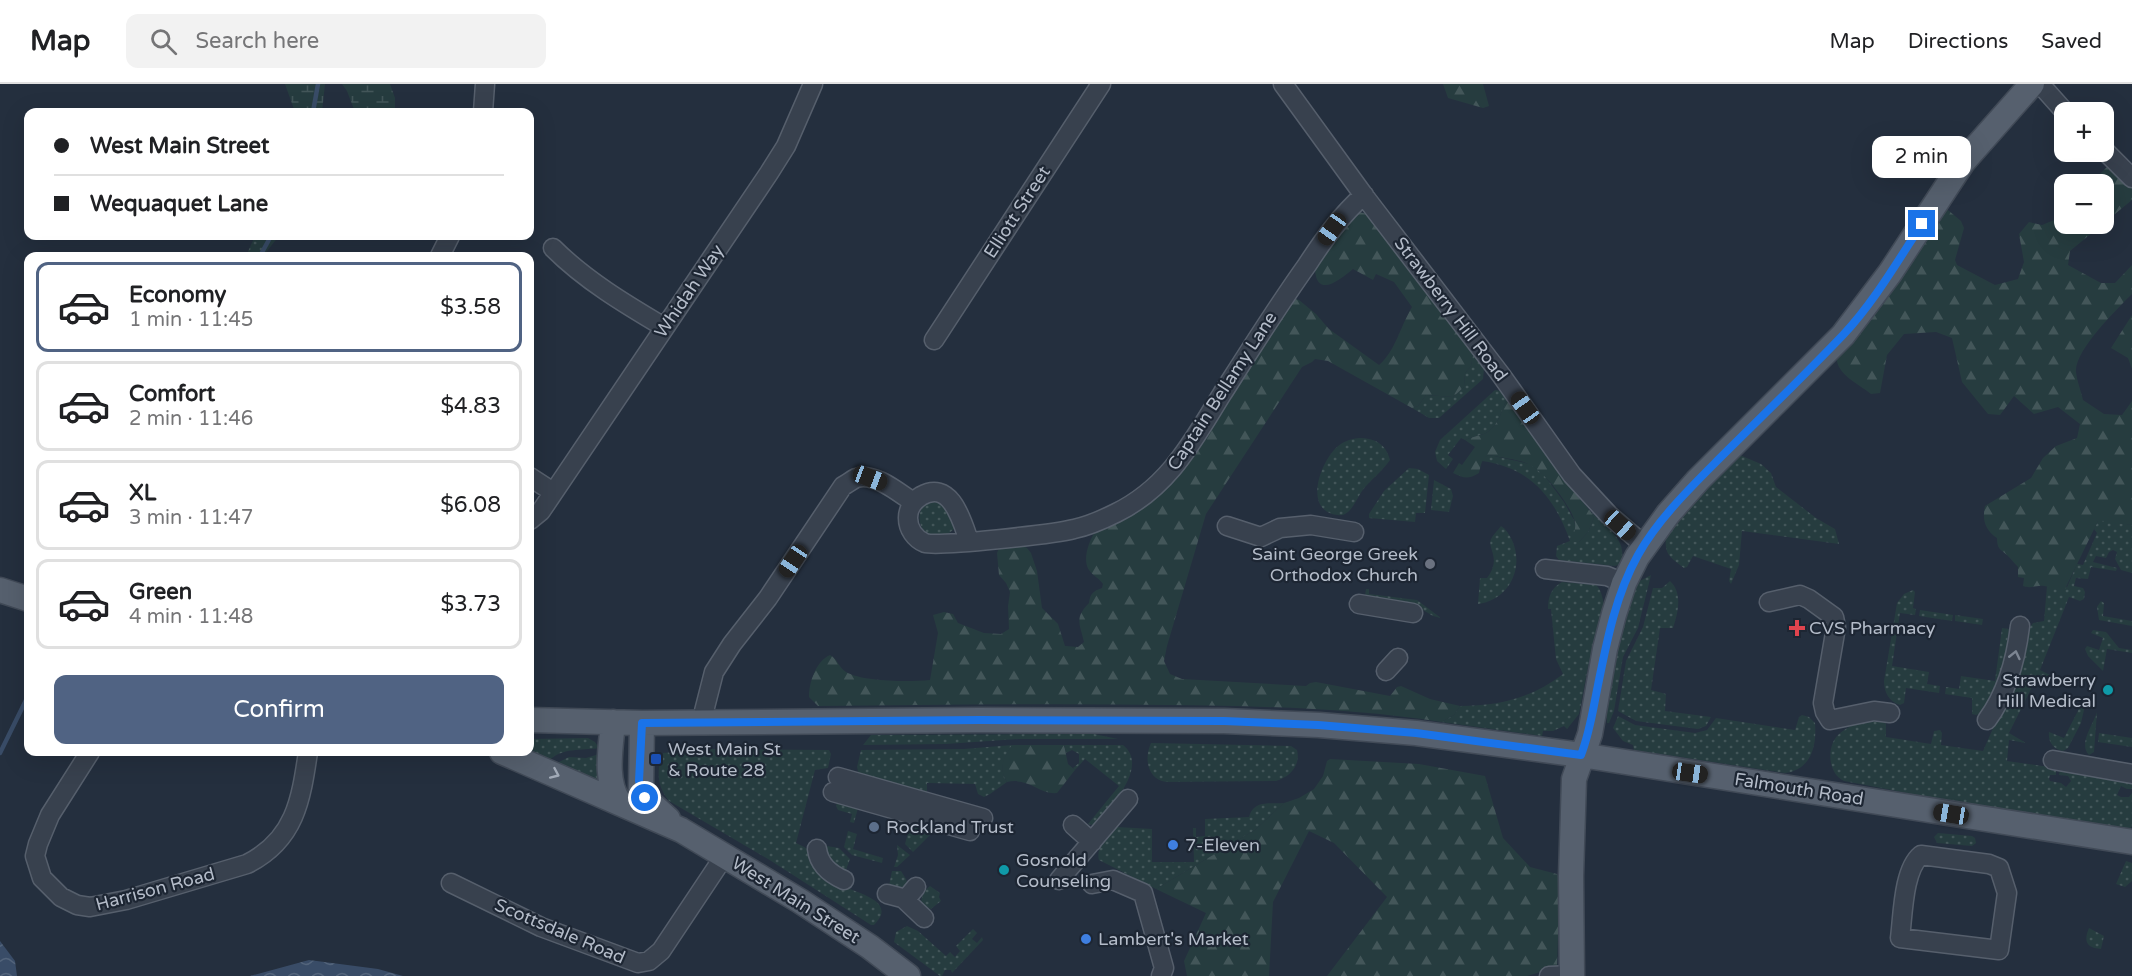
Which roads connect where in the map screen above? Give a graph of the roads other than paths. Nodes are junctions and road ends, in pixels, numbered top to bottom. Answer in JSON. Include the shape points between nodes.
{"nodes":[{"id":1,"x":486,"y":84,"type":"edge"},
{"id":2,"x":813,"y":84,"type":"edge"},
{"id":3,"x":1101,"y":84,"type":"edge"},
{"id":4,"x":1282,"y":84,"type":"edge"},
{"id":5,"x":2032,"y":84,"type":"edge"},
{"id":6,"x":2040,"y":84,"type":"edge"},
{"id":7,"x":2056,"y":102,"type":"edge"},
{"id":8,"x":483,"y":108,"type":"edge"},
{"id":9,"x":2114,"y":160,"type":"edge"},
{"id":10,"x":2132,"y":178,"type":"edge"},
{"id":11,"x":1364,"y":195,"type":"junction"},
{"id":12,"x":553,"y":248,"type":"dead end"},
{"id":13,"x":664,"y":327,"type":"junction"},
{"id":14,"x":934,"y":340,"type":"dead end"},
{"id":15,"x":534,"y":480,"type":"edge"},
{"id":16,"x":554,"y":492,"type":"junction"},
{"id":17,"x":914,"y":502,"type":"junction"},
{"id":18,"x":534,"y":517,"type":"edge"},
{"id":19,"x":1227,"y":526,"type":"dead end"},
{"id":20,"x":1354,"y":532,"type":"dead end"},
{"id":21,"x":969,"y":541,"type":"junction"},
{"id":22,"x":1644,"y":545,"type":"junction"},
{"id":23,"x":1545,"y":569,"type":"dead end"},
{"id":24,"x":1624,"y":583,"type":"junction"},
{"id":25,"x":0,"y":590,"type":"edge"},
{"id":26,"x":24,"y":598,"type":"edge"},
{"id":27,"x":1769,"y":602,"type":"dead end"},
{"id":28,"x":1359,"y":604,"type":"dead end"},
{"id":29,"x":1413,"y":613,"type":"dead end"},
{"id":30,"x":2020,"y":626,"type":"dead end"},
{"id":31,"x":1890,"y":713,"type":"dead end"},
{"id":32,"x":534,"y":720,"type":"edge"},
{"id":33,"x":1987,"y":720,"type":"dead end"},
{"id":34,"x":613,"y":722,"type":"junction"},
{"id":35,"x":642,"y":723,"type":"junction"},
{"id":36,"x":701,"y":723,"type":"junction"},
{"id":37,"x":1581,"y":755,"type":"junction"},
{"id":38,"x":87,"y":756,"type":"edge"},
{"id":39,"x":307,"y":756,"type":"edge"},
{"id":40,"x":511,"y":756,"type":"edge"},
{"id":41,"x":2053,"y":760,"type":"dead end"},
{"id":42,"x":2132,"y":774,"type":"edge"},
{"id":43,"x":835,"y":785,"type":"dead end"},
{"id":44,"x":1128,"y":798,"type":"dead end"},
{"id":45,"x":619,"y":802,"type":"junction"},
{"id":46,"x":976,"y":825,"type":"dead end"},
{"id":47,"x":1073,"y":825,"type":"dead end"},
{"id":48,"x":681,"y":830,"type":"junction"},
{"id":49,"x":1092,"y":842,"type":"junction"},
{"id":50,"x":2132,"y":842,"type":"edge"},
{"id":51,"x":817,"y":849,"type":"dead end"},
{"id":52,"x":725,"y":855,"type":"junction"},
{"id":53,"x":1921,"y":855,"type":"joint"},
{"id":54,"x":844,"y":880,"type":"dead end"},
{"id":55,"x":1059,"y":880,"type":"dead end"},
{"id":56,"x":451,"y":883,"type":"dead end"},
{"id":57,"x":1092,"y":884,"type":"dead end"},
{"id":58,"x":887,"y":894,"type":"dead end"},
{"id":59,"x":924,"y":918,"type":"dead end"},
{"id":60,"x":908,"y":976,"type":"edge"},
{"id":61,"x":1161,"y":976,"type":"edge"},
{"id":62,"x":1564,"y":976,"type":"edge"}],
"edges":[{"from":1,"to":8,"type":"street"},
{"from":2,"to":13,"type":"street","name":"Whidah Way","via":[[778,159]]},
{"from":3,"to":14,"type":"street","name":"Elliott Street"},
{"from":4,"to":11,"type":"street","name":"Strawberry Hill Road"},
{"from":5,"to":22,"type":"main road","via":[[1963,162],[1849,328],[1698,480]]},
{"from":6,"to":7,"type":"street"},
{"from":9,"to":10,"type":"street"},
{"from":11,"to":21,"type":"street","name":"Captain Bellamy Lane","via":[[1332,229],[1264,327],[1183,457],[1161,481],[1133,504],[1087,526]]},
{"from":11,"to":22,"type":"street","name":"Strawberry Hill Road","via":[[1572,475]]},
{"from":12,"to":13,"type":"street","via":[[572,267]]},
{"from":13,"to":16,"type":"street","name":"Whidah Way"},
{"from":15,"to":16,"type":"street"},
{"from":16,"to":18,"type":"street","name":"Whidah Way"},
{"from":17,"to":21,"type":"street","via":[[928,493],[948,498],[958,510]]},
{"from":17,"to":21,"type":"street","name":"Captain Bellamy Lane","via":[[908,524],[921,541]]},
{"from":17,"to":36,"type":"street","via":[[870,478],[857,478],[843,486],[714,672]]},
{"from":19,"to":20,"type":"street","via":[[1261,537],[1280,528],[1311,525]]},
{"from":22,"to":24,"type":"main road"},
{"from":23,"to":24,"type":"street","via":[[1607,576]]},
{"from":24,"to":37,"type":"main road","via":[[1605,649],[1590,734]]},
{"from":25,"to":26,"type":"main road"},
{"from":27,"to":31,"type":"street","via":[[1800,595],[1834,617],[1836,627],[1823,699],[1830,720],[1875,711]]},
{"from":28,"to":29,"type":"street"},
{"from":33,"to":30,"type":"street","one_way":true,"via":[[1999,703],[2015,659]]},
{"from":32,"to":34,"type":"main road","name":"Falmouth Road"},
{"from":34,"to":35,"type":"main road","name":"Falmouth Road"},
{"from":34,"to":45,"type":"main road","via":[[610,779]]},
{"from":35,"to":36,"type":"main road","name":"Falmouth Road"},
{"from":35,"to":48,"type":"main road","name":"West Main Street","via":[[640,789]]},
{"from":36,"to":37,"type":"main road","name":"Falmouth Road","via":[[1224,721],[1416,733]]},
{"from":37,"to":50,"type":"main road","name":"Falmouth Road"},
{"from":37,"to":62,"type":"main road","via":[[1572,792]]},
{"from":38,"to":39,"type":"street","name":"Harrison Road","via":[[50,815],[35,856],[42,878],[50,887],[66,900],[84,907],[126,900],[260,857],[279,840],[298,808]]},
{"from":40,"to":45,"type":"main road","name":"West Main Street","one_way":true},
{"from":41,"to":42,"type":"street"},
{"from":43,"to":46,"type":"street"},
{"from":44,"to":49,"type":"street"},
{"from":45,"to":48,"type":"main road","name":"West Main Street"},
{"from":47,"to":49,"type":"street"},
{"from":48,"to":52,"type":"main road","name":"West Main Street"},
{"from":49,"to":55,"type":"street"},
{"from":51,"to":54,"type":"street","via":[[826,868]]},
{"from":52,"to":56,"type":"street","name":"Scottsdale Road","via":[[661,951],[644,963],[541,927]]},
{"from":52,"to":60,"type":"main road","name":"West Main Street","via":[[870,947]]},
{"from":53,"to":53,"type":"street","via":[[1999,868],[2007,893],[2000,950],[1900,938],[1907,882]]},
{"from":57,"to":61,"type":"street","via":[[1113,880],[1143,893],[1164,968]]},
{"from":58,"to":59,"type":"street","via":[[906,899],[911,894]]}]}
